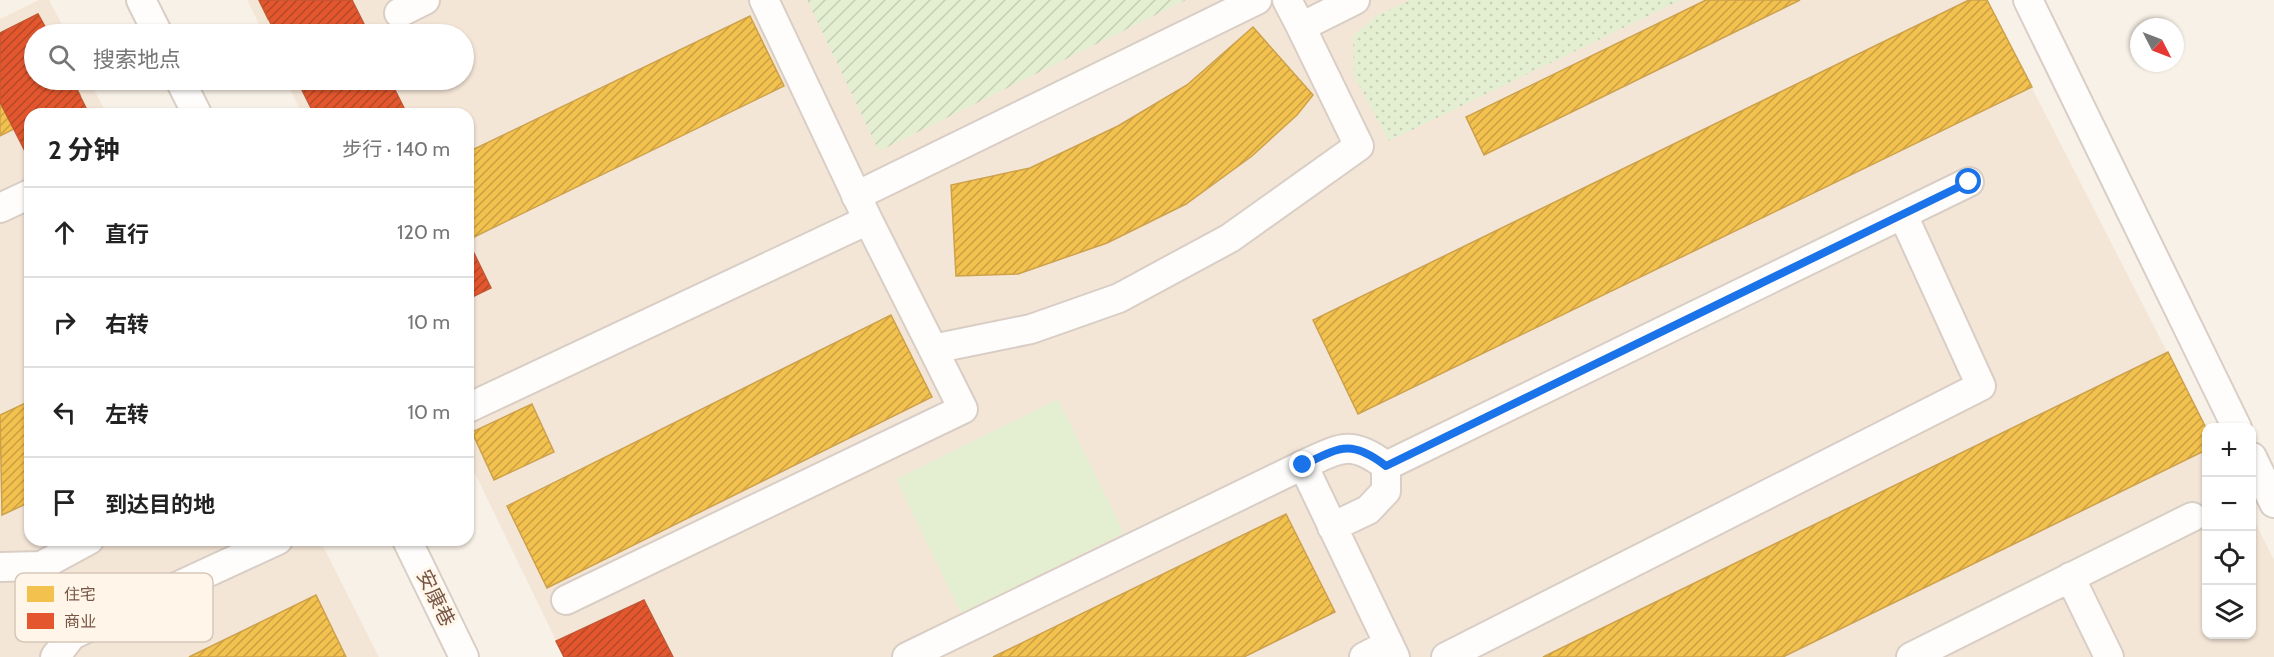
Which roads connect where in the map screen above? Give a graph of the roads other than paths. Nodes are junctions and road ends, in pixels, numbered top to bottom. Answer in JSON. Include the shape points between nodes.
{"nodes":[{"id":1,"x":141,"y":0,"type":"edge"},
{"id":2,"x":425,"y":0,"type":"edge"},
{"id":3,"x":764,"y":0,"type":"edge"},
{"id":4,"x":1257,"y":0,"type":"edge"},
{"id":5,"x":1287,"y":0,"type":"edge"},
{"id":6,"x":1355,"y":0,"type":"edge"},
{"id":7,"x":2028,"y":0,"type":"edge"},
{"id":8,"x":399,"y":13,"type":"dead end"},
{"id":9,"x":153,"y":24,"type":"edge"},
{"id":10,"x":1301,"y":27,"type":"junction"},
{"id":11,"x":185,"y":90,"type":"edge"},
{"id":12,"x":194,"y":108,"type":"edge"},
{"id":13,"x":1969,"y":182,"type":"dead end"},
{"id":14,"x":24,"y":197,"type":"edge"},
{"id":15,"x":0,"y":208,"type":"edge"},
{"id":16,"x":862,"y":208,"type":"junction"},
{"id":17,"x":1902,"y":215,"type":"junction"},
{"id":18,"x":933,"y":349,"type":"junction"},
{"id":19,"x":474,"y":405,"type":"edge"},
{"id":20,"x":2235,"y":423,"type":"edge"},
{"id":21,"x":1303,"y":465,"type":"junction"},
{"id":22,"x":2256,"y":465,"type":"edge"},
{"id":23,"x":1386,"y":466,"type":"junction"},
{"id":24,"x":2274,"y":503,"type":"edge"},
{"id":25,"x":2192,"y":517,"type":"dead end"},
{"id":26,"x":1332,"y":526,"type":"junction"},
{"id":27,"x":78,"y":546,"type":"edge"},
{"id":28,"x":265,"y":546,"type":"edge"},
{"id":29,"x":410,"y":546,"type":"edge"},
{"id":30,"x":41,"y":566,"type":"junction"},
{"id":31,"x":0,"y":567,"type":"edge"},
{"id":32,"x":44,"y":573,"type":"edge"},
{"id":33,"x":206,"y":573,"type":"edge"},
{"id":34,"x":2070,"y":577,"type":"junction"},
{"id":35,"x":566,"y":600,"type":"dead end"},
{"id":36,"x":66,"y":642,"type":"edge"},
{"id":37,"x":1383,"y":653,"type":"edge"},
{"id":38,"x":55,"y":657,"type":"edge"},
{"id":39,"x":464,"y":657,"type":"edge"},
{"id":40,"x":907,"y":657,"type":"edge"},
{"id":41,"x":1446,"y":657,"type":"edge"},
{"id":42,"x":1911,"y":657,"type":"edge"},
{"id":43,"x":2109,"y":657,"type":"edge"}],
"edges":[{"from":1,"to":9,"type":"street"},
{"from":2,"to":8,"type":"street"},
{"from":3,"to":16,"type":"street"},
{"from":4,"to":16,"type":"street"},
{"from":5,"to":10,"type":"street"},
{"from":6,"to":10,"type":"street"},
{"from":7,"to":20,"type":"street"},
{"from":10,"to":18,"type":"street","via":[[1359,146],[1230,238],[1119,298],[1031,329]]},
{"from":11,"to":12,"type":"street"},
{"from":13,"to":17,"type":"street"},
{"from":14,"to":15,"type":"street"},
{"from":16,"to":18,"type":"street"},
{"from":16,"to":19,"type":"street"},
{"from":17,"to":23,"type":"street"},
{"from":17,"to":41,"type":"street","via":[[1981,386]]},
{"from":18,"to":35,"type":"street","via":[[963,409]]},
{"from":21,"to":23,"type":"street","via":[[1340,448],[1366,451]]},
{"from":21,"to":26,"type":"street"},
{"from":21,"to":40,"type":"street"},
{"from":22,"to":24,"type":"street"},
{"from":23,"to":26,"type":"street","via":[[1386,491],[1368,510]]},
{"from":25,"to":34,"type":"street"},
{"from":26,"to":37,"type":"street"},
{"from":27,"to":30,"type":"street"},
{"from":28,"to":33,"type":"street"},
{"from":29,"to":39,"type":"street","name":"安康巷"},
{"from":30,"to":31,"type":"street"},
{"from":30,"to":32,"type":"street"},
{"from":34,"to":42,"type":"street"},
{"from":34,"to":43,"type":"street"},
{"from":36,"to":38,"type":"street"}]}
